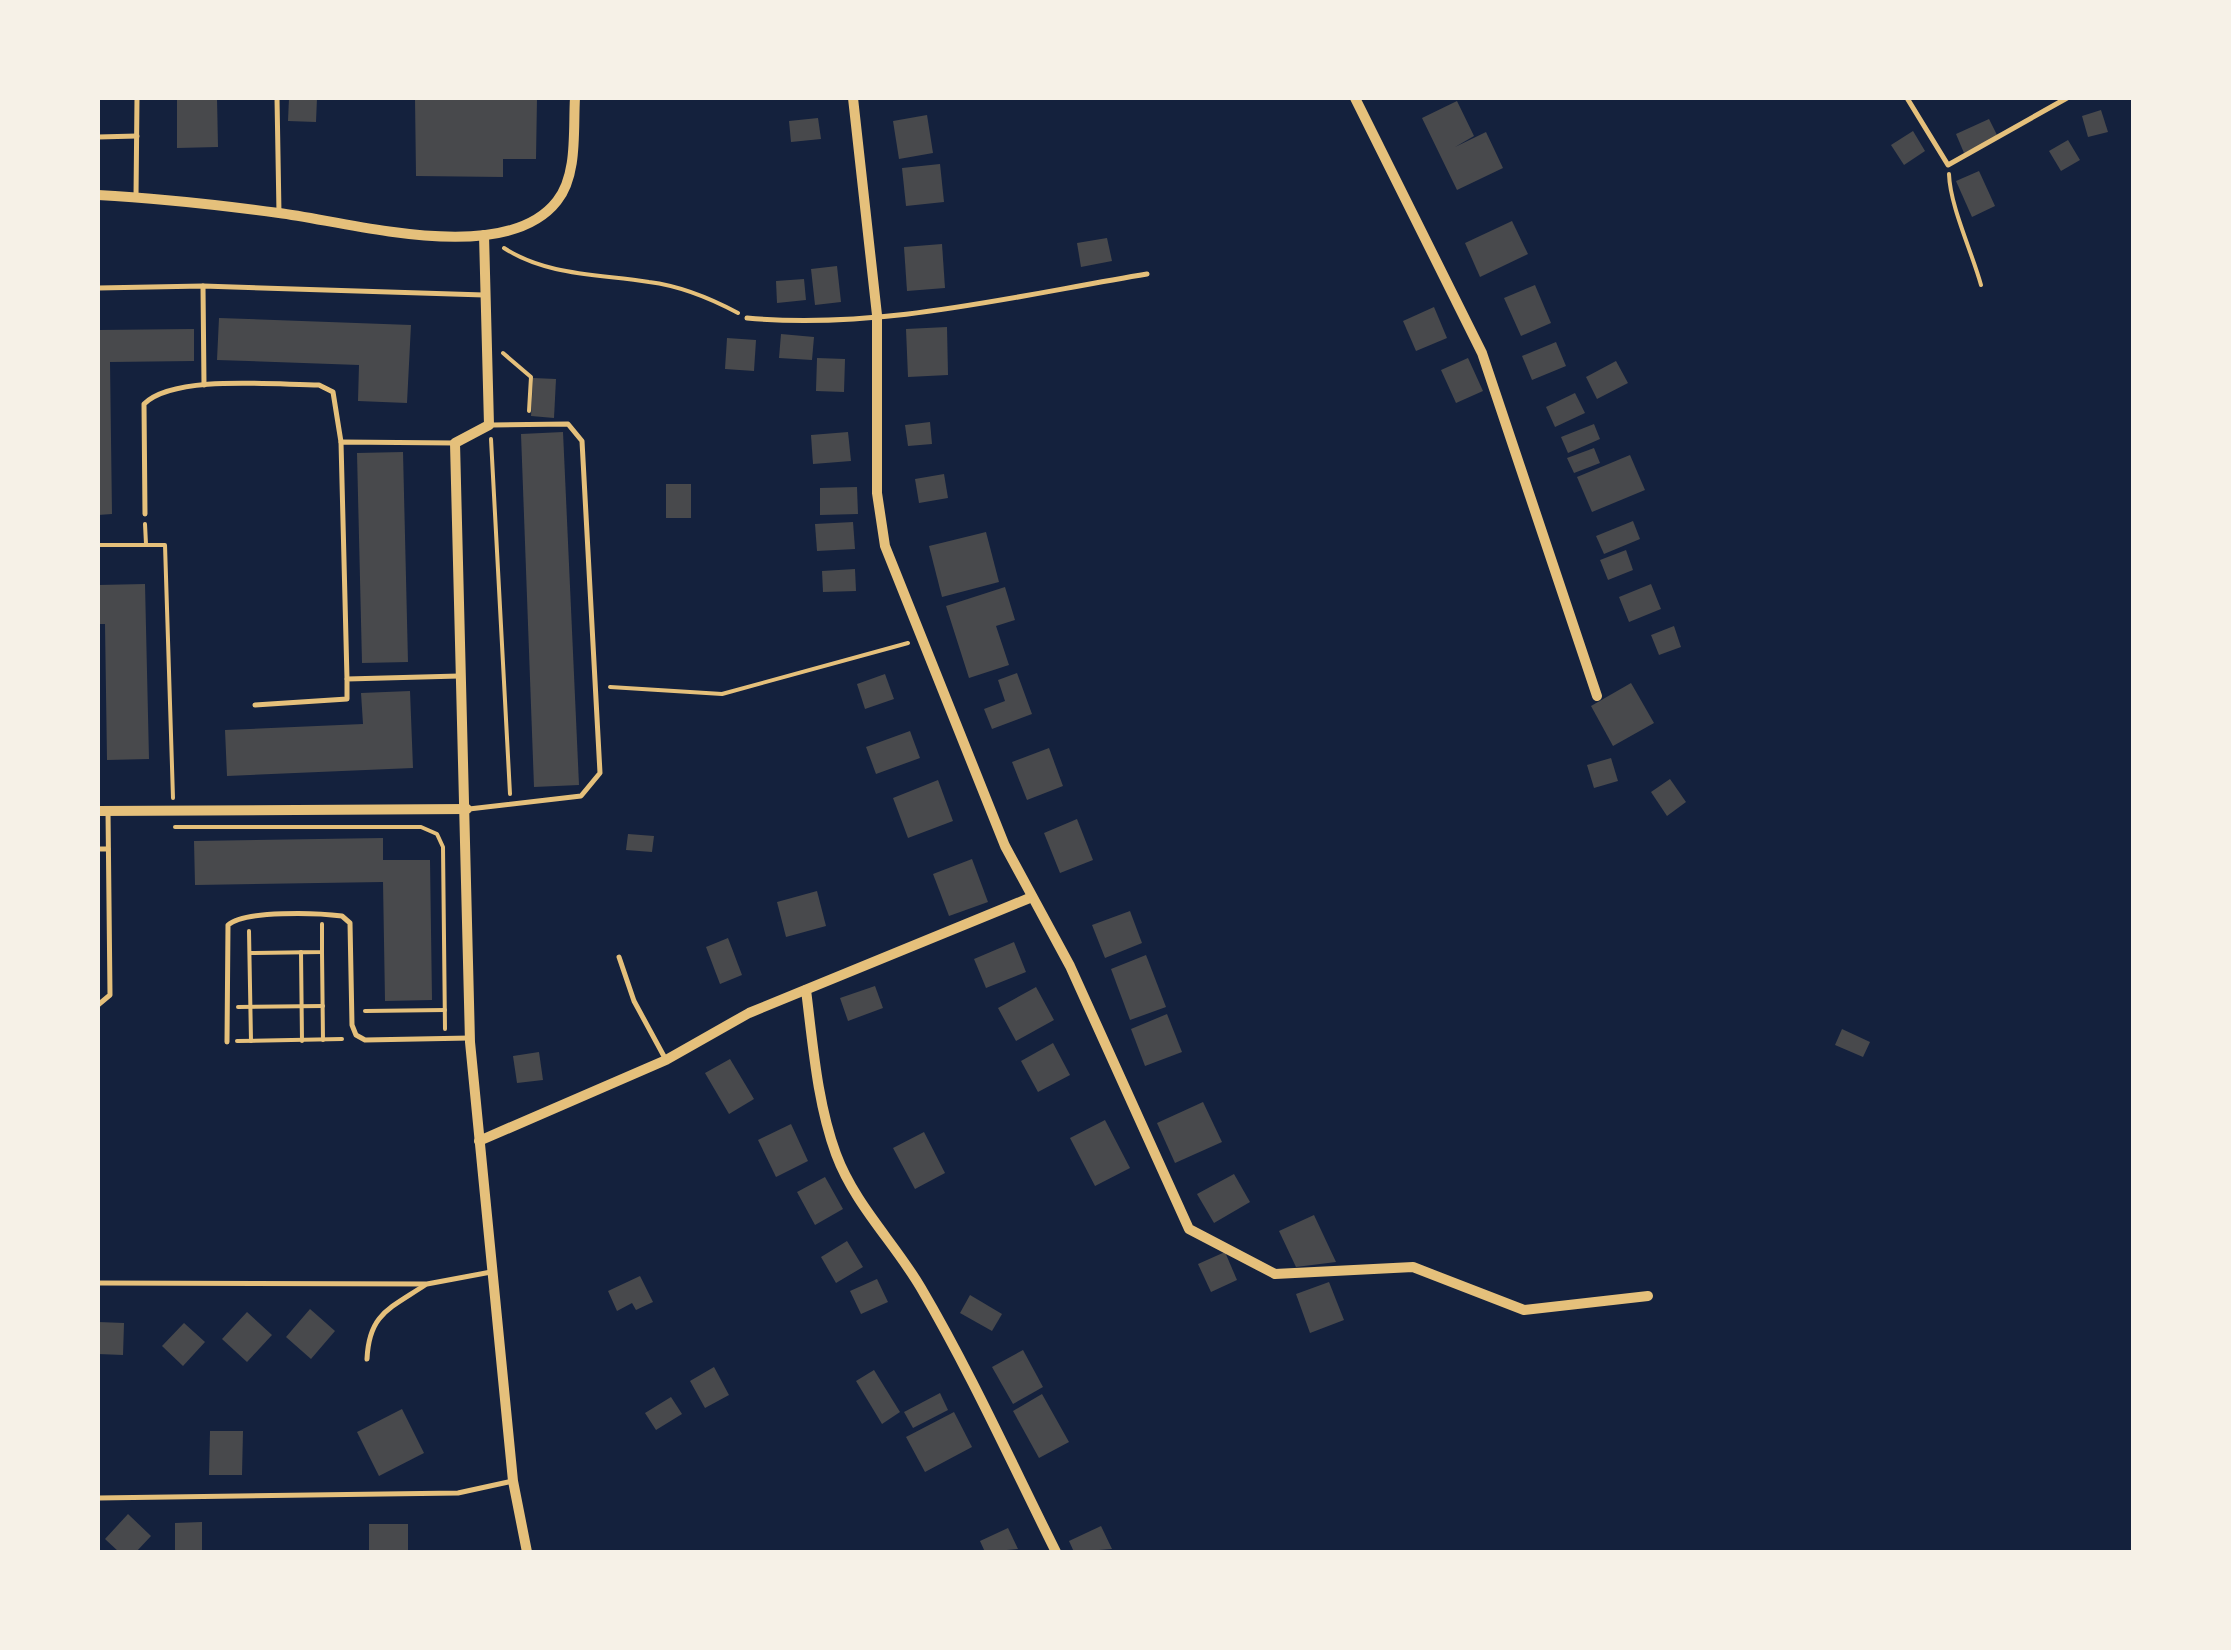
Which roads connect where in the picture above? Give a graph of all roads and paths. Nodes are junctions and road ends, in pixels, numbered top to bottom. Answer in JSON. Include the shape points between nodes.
{"nodes":[{"id":1,"x":137,"y":98,"type":"edge"},
{"id":2,"x":277,"y":98,"type":"edge"},
{"id":3,"x":575,"y":98,"type":"edge"},
{"id":4,"x":854,"y":98,"type":"edge"},
{"id":5,"x":1355,"y":98,"type":"edge"},
{"id":6,"x":1907,"y":98,"type":"edge"},
{"id":7,"x":2067,"y":98,"type":"edge"},
{"id":8,"x":136,"y":136,"type":"junction"},
{"id":9,"x":98,"y":137,"type":"edge"},
{"id":10,"x":1948,"y":165,"type":"junction"},
{"id":11,"x":98,"y":195,"type":"edge"},
{"id":12,"x":136,"y":196,"type":"junction"},
{"id":13,"x":279,"y":212,"type":"junction"},
{"id":14,"x":484,"y":235,"type":"junction"},
{"id":15,"x":1146,"y":274,"type":"dead end"},
{"id":16,"x":1981,"y":285,"type":"dead end"},
{"id":17,"x":203,"y":286,"type":"junction"},
{"id":18,"x":98,"y":288,"type":"edge"},
{"id":19,"x":486,"y":295,"type":"junction"},
{"id":20,"x":747,"y":318,"type":"joint"},
{"id":21,"x":878,"y":319,"type":"junction"},
{"id":22,"x":488,"y":340,"type":"junction"},
{"id":23,"x":204,"y":385,"type":"junction"},
{"id":24,"x":529,"y":423,"type":"junction"},
{"id":25,"x":488,"y":425,"type":"junction"},
{"id":26,"x":341,"y":442,"type":"junction"},
{"id":27,"x":455,"y":444,"type":"junction"},
{"id":28,"x":144,"y":514,"type":"joint"},
{"id":29,"x":98,"y":545,"type":"edge"},
{"id":30,"x":146,"y":545,"type":"junction"},
{"id":31,"x":920,"y":640,"type":"junction"},
{"id":32,"x":462,"y":676,"type":"junction"},
{"id":33,"x":347,"y":679,"type":"junction"},
{"id":34,"x":595,"y":686,"type":"junction"},
{"id":35,"x":1598,"y":696,"type":"dead end"},
{"id":36,"x":255,"y":705,"type":"dead end"},
{"id":37,"x":511,"y":802,"type":"junction"},
{"id":38,"x":467,"y":809,"type":"junction"},
{"id":39,"x":103,"y":811,"type":"edge"},
{"id":40,"x":174,"y":811,"type":"junction"},
{"id":41,"x":98,"y":849,"type":"edge"},
{"id":42,"x":108,"y":849,"type":"junction"},
{"id":43,"x":1032,"y":896,"type":"junction"},
{"id":44,"x":322,"y":915,"type":"junction"},
{"id":45,"x":249,"y":916,"type":"junction"},
{"id":46,"x":301,"y":952,"type":"junction"},
{"id":47,"x":322,"y":952,"type":"junction"},
{"id":48,"x":250,"y":953,"type":"junction"},
{"id":49,"x":619,"y":957,"type":"dead end"},
{"id":50,"x":806,"y":990,"type":"junction"},
{"id":51,"x":98,"y":1004,"type":"edge"},
{"id":52,"x":323,"y":1006,"type":"junction"},
{"id":53,"x":250,"y":1007,"type":"junction"},
{"id":54,"x":302,"y":1007,"type":"junction"},
{"id":55,"x":226,"y":1008,"type":"junction"},
{"id":56,"x":445,"y":1010,"type":"junction"},
{"id":57,"x":352,"y":1011,"type":"junction"},
{"id":58,"x":356,"y":1035,"type":"junction"},
{"id":59,"x":446,"y":1038,"type":"junction"},
{"id":60,"x":470,"y":1038,"type":"junction"},
{"id":61,"x":302,"y":1040,"type":"junction"},
{"id":62,"x":323,"y":1040,"type":"junction"},
{"id":63,"x":251,"y":1041,"type":"junction"},
{"id":64,"x":227,"y":1042,"type":"joint"},
{"id":65,"x":666,"y":1060,"type":"junction"},
{"id":66,"x":479,"y":1141,"type":"junction"},
{"id":67,"x":490,"y":1272,"type":"junction"},
{"id":68,"x":98,"y":1283,"type":"edge"},
{"id":69,"x":427,"y":1284,"type":"junction"},
{"id":70,"x":1648,"y":1296,"type":"dead end"},
{"id":71,"x":367,"y":1359,"type":"dead end"},
{"id":72,"x":513,"y":1480,"type":"junction"},
{"id":73,"x":98,"y":1498,"type":"edge"},
{"id":74,"x":527,"y":1552,"type":"edge"},
{"id":75,"x":1056,"y":1552,"type":"edge"}],
"edges":[{"from":1,"to":8,"type":"lane"},
{"from":2,"to":13,"type":"lane"},
{"from":3,"to":14,"type":"street","via":[[570,173],[559,199],[524,224]]},
{"from":4,"to":21,"type":"street"},
{"from":5,"to":35,"type":"street","via":[[1482,354]]},
{"from":6,"to":10,"type":"lane"},
{"from":7,"to":10,"type":"lane"},
{"from":8,"to":9,"type":"lane"},
{"from":8,"to":12,"type":"lane"},
{"from":10,"to":16,"type":"path","via":[[1950,197]]},
{"from":11,"to":12,"type":"street"},
{"from":12,"to":13,"type":"street"},
{"from":13,"to":14,"type":"street","via":[[432,237]]},
{"from":14,"to":19,"type":"street"},
{"from":14,"to":20,"type":"path","via":[[551,269],[654,282],[706,296]]},
{"from":15,"to":21,"type":"lane"},
{"from":17,"to":18,"type":"lane"},
{"from":17,"to":19,"type":"lane"},
{"from":17,"to":23,"type":"lane"},
{"from":19,"to":22,"type":"street"},
{"from":20,"to":21,"type":"lane","via":[[814,324]]},
{"from":21,"to":31,"type":"street","via":[[877,494],[885,546]]},
{"from":22,"to":24,"type":"path","via":[[531,377]]},
{"from":22,"to":25,"type":"street"},
{"from":23,"to":26,"type":"lane","via":[[319,384],[334,392]]},
{"from":23,"to":28,"type":"lane","via":[[154,394],[144,404]]},
{"from":24,"to":25,"type":"lane"},
{"from":24,"to":34,"type":"lane","via":[[568,424],[582,441]]},
{"from":25,"to":27,"type":"street"},
{"from":25,"to":37,"type":"path"},
{"from":26,"to":27,"type":"lane"},
{"from":26,"to":33,"type":"lane"},
{"from":27,"to":32,"type":"street"},
{"from":28,"to":30,"type":"path"},
{"from":29,"to":30,"type":"path"},
{"from":30,"to":40,"type":"path","via":[[165,546]]},
{"from":31,"to":34,"type":"path","via":[[722,694]]},
{"from":31,"to":43,"type":"street"},
{"from":32,"to":33,"type":"lane"},
{"from":32,"to":38,"type":"street"},
{"from":33,"to":36,"type":"lane","via":[[347,699]]},
{"from":34,"to":37,"type":"lane","via":[[600,773],[581,796]]},
{"from":37,"to":38,"type":"lane"},
{"from":38,"to":40,"type":"street"},
{"from":38,"to":60,"type":"street"},
{"from":39,"to":40,"type":"street"},
{"from":39,"to":42,"type":"lane"},
{"from":40,"to":56,"type":"path","via":[[176,828],[421,827],[437,834],[443,847]]},
{"from":41,"to":42,"type":"lane"},
{"from":42,"to":51,"type":"lane","via":[[110,994]]},
{"from":43,"to":50,"type":"street"},
{"from":43,"to":70,"type":"street","via":[[1189,1230],[1276,1274],[1413,1267],[1524,1310]]},
{"from":44,"to":45,"type":"lane"},
{"from":44,"to":47,"type":"path"},
{"from":44,"to":57,"type":"lane","via":[[350,923]]},
{"from":45,"to":48,"type":"path"},
{"from":45,"to":55,"type":"lane","via":[[226,930]]},
{"from":46,"to":47,"type":"path"},
{"from":46,"to":48,"type":"path"},
{"from":46,"to":54,"type":"path"},
{"from":47,"to":52,"type":"path"},
{"from":48,"to":53,"type":"path"},
{"from":49,"to":65,"type":"lane"},
{"from":50,"to":65,"type":"street"},
{"from":50,"to":75,"type":"street","via":[[821,1102],[836,1155],[942,1326]]},
{"from":52,"to":54,"type":"path"},
{"from":52,"to":62,"type":"path"},
{"from":53,"to":54,"type":"path"},
{"from":53,"to":55,"type":"path"},
{"from":53,"to":63,"type":"path"},
{"from":54,"to":61,"type":"path"},
{"from":55,"to":64,"type":"lane"},
{"from":56,"to":57,"type":"path"},
{"from":56,"to":59,"type":"path"},
{"from":57,"to":58,"type":"lane"},
{"from":58,"to":59,"type":"lane"},
{"from":58,"to":62,"type":"path"},
{"from":59,"to":60,"type":"lane"},
{"from":60,"to":66,"type":"street"},
{"from":61,"to":62,"type":"path"},
{"from":61,"to":63,"type":"path"},
{"from":63,"to":64,"type":"path"},
{"from":65,"to":66,"type":"street"},
{"from":66,"to":67,"type":"street"},
{"from":67,"to":69,"type":"lane"},
{"from":67,"to":72,"type":"street"},
{"from":68,"to":69,"type":"lane"},
{"from":69,"to":71,"type":"lane","via":[[380,1315],[368,1332]]},
{"from":72,"to":73,"type":"lane","via":[[458,1492]]},
{"from":72,"to":74,"type":"street"}]}
